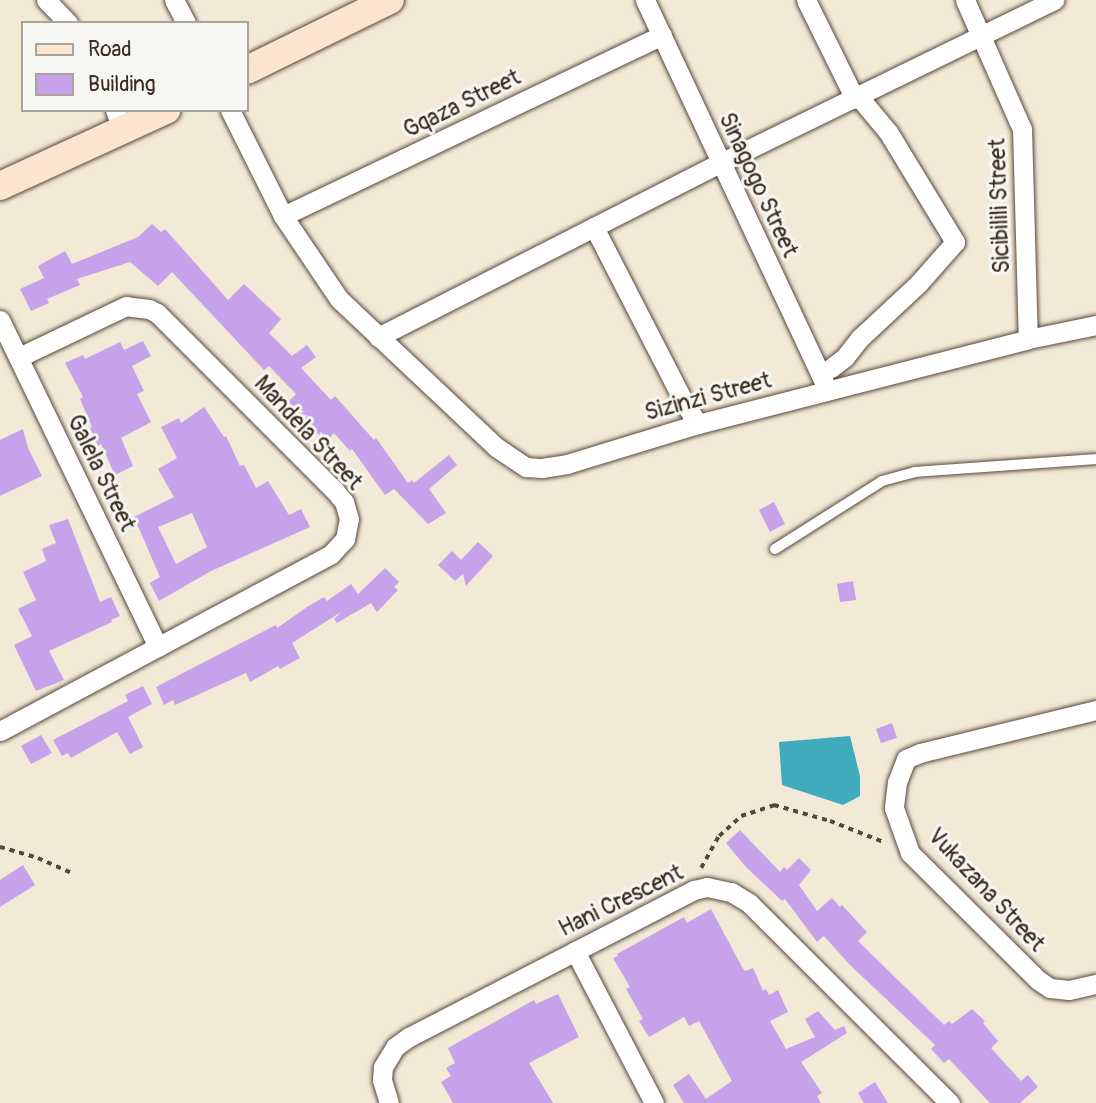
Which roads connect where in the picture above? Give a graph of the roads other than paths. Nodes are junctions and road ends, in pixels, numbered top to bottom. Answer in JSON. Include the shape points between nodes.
{"nodes":[{"id":1,"x":46,"y":0,"type":"edge"},
{"id":2,"x":174,"y":0,"type":"edge"},
{"id":3,"x":390,"y":0,"type":"edge"},
{"id":4,"x":645,"y":0,"type":"edge"},
{"id":5,"x":806,"y":0,"type":"edge"},
{"id":6,"x":965,"y":0,"type":"edge"},
{"id":7,"x":1054,"y":0,"type":"edge"},
{"id":8,"x":66,"y":21,"type":"edge"},
{"id":9,"x":185,"y":21,"type":"edge"},
{"id":10,"x":662,"y":35,"type":"junction"},
{"id":11,"x":982,"y":36,"type":"junction"},
{"id":12,"x":248,"y":70,"type":"edge"},
{"id":13,"x":857,"y":98,"type":"junction"},
{"id":14,"x":157,"y":112,"type":"edge"},
{"id":15,"x":231,"y":112,"type":"edge"},
{"id":16,"x":119,"y":121,"type":"edge"},
{"id":17,"x":720,"y":163,"type":"junction"},
{"id":18,"x":0,"y":186,"type":"edge"},
{"id":19,"x":283,"y":216,"type":"junction"},
{"id":20,"x":594,"y":227,"type":"junction"},
{"id":21,"x":0,"y":320,"type":"edge"},
{"id":22,"x":1096,"y":325,"type":"edge"},
{"id":23,"x":378,"y":337,"type":"junction"},
{"id":24,"x":1028,"y":339,"type":"junction"},
{"id":25,"x":19,"y":357,"type":"junction"},
{"id":26,"x":831,"y":368,"type":"dead end"},
{"id":27,"x":828,"y":390,"type":"junction"},
{"id":28,"x":698,"y":424,"type":"junction"},
{"id":29,"x":1096,"y":459,"type":"edge"},
{"id":30,"x":775,"y":549,"type":"dead end"},
{"id":31,"x":158,"y":647,"type":"junction"},
{"id":32,"x":1096,"y":710,"type":"edge"},
{"id":33,"x":0,"y":731,"type":"edge"},
{"id":34,"x":575,"y":951,"type":"junction"},
{"id":35,"x":1096,"y":984,"type":"edge"},
{"id":36,"x":390,"y":1103,"type":"edge"},
{"id":37,"x":654,"y":1103,"type":"edge"},
{"id":38,"x":950,"y":1103,"type":"edge"}],
"edges":[{"from":1,"to":8,"type":"street"},
{"from":2,"to":9,"type":"street"},
{"from":3,"to":12,"type":"street"},
{"from":4,"to":10,"type":"street","name":"Sinagogo Street"},
{"from":5,"to":13,"type":"street"},
{"from":6,"to":11,"type":"street","name":"Sicibilili Street"},
{"from":7,"to":11,"type":"street"},
{"from":10,"to":17,"type":"street","name":"Sinagogo Street"},
{"from":10,"to":19,"type":"street","name":"Gqaza Street"},
{"from":11,"to":13,"type":"street"},
{"from":11,"to":24,"type":"street","name":"Sicibilili Street","via":[[1024,139]]},
{"from":13,"to":17,"type":"street"},
{"from":13,"to":26,"type":"street","via":[[888,132],[955,242]]},
{"from":14,"to":16,"type":"street"},
{"from":15,"to":19,"type":"street","name":"Sizinzi Street"},
{"from":16,"to":18,"type":"street"},
{"from":17,"to":20,"type":"street"},
{"from":17,"to":27,"type":"street","name":"Sinagogo Street"},
{"from":19,"to":23,"type":"street","name":"Sizinzi Street","via":[[339,299]]},
{"from":20,"to":23,"type":"street"},
{"from":20,"to":28,"type":"street"},
{"from":21,"to":25,"type":"street","name":"Galela Street"},
{"from":22,"to":24,"type":"street","name":"Sizinzi Street"},
{"from":23,"to":28,"type":"street","name":"Sizinzi Street","via":[[496,447],[527,467],[567,464]]},
{"from":24,"to":27,"type":"street","name":"Sizinzi Street"},
{"from":25,"to":31,"type":"street","name":"Galela Street"},
{"from":25,"to":31,"type":"street","name":"Mandela Street","via":[[126,306],[149,309],[344,502],[348,530],[339,548]]},
{"from":27,"to":28,"type":"street","name":"Sizinzi Street"},
{"from":29,"to":30,"type":"lane","via":[[915,472],[881,481]]},
{"from":31,"to":33,"type":"street","name":"Mandela Street"},
{"from":32,"to":35,"type":"street","name":"Vukazana Street","via":[[906,759],[894,808],[910,853],[1038,980],[1051,988],[1069,990]]},
{"from":34,"to":36,"type":"street","name":"Hani Crescent","via":[[395,1048],[383,1067]]},
{"from":34,"to":37,"type":"street"},
{"from":34,"to":38,"type":"street","name":"Hani Crescent","via":[[694,890],[731,891],[749,903]]}]}
